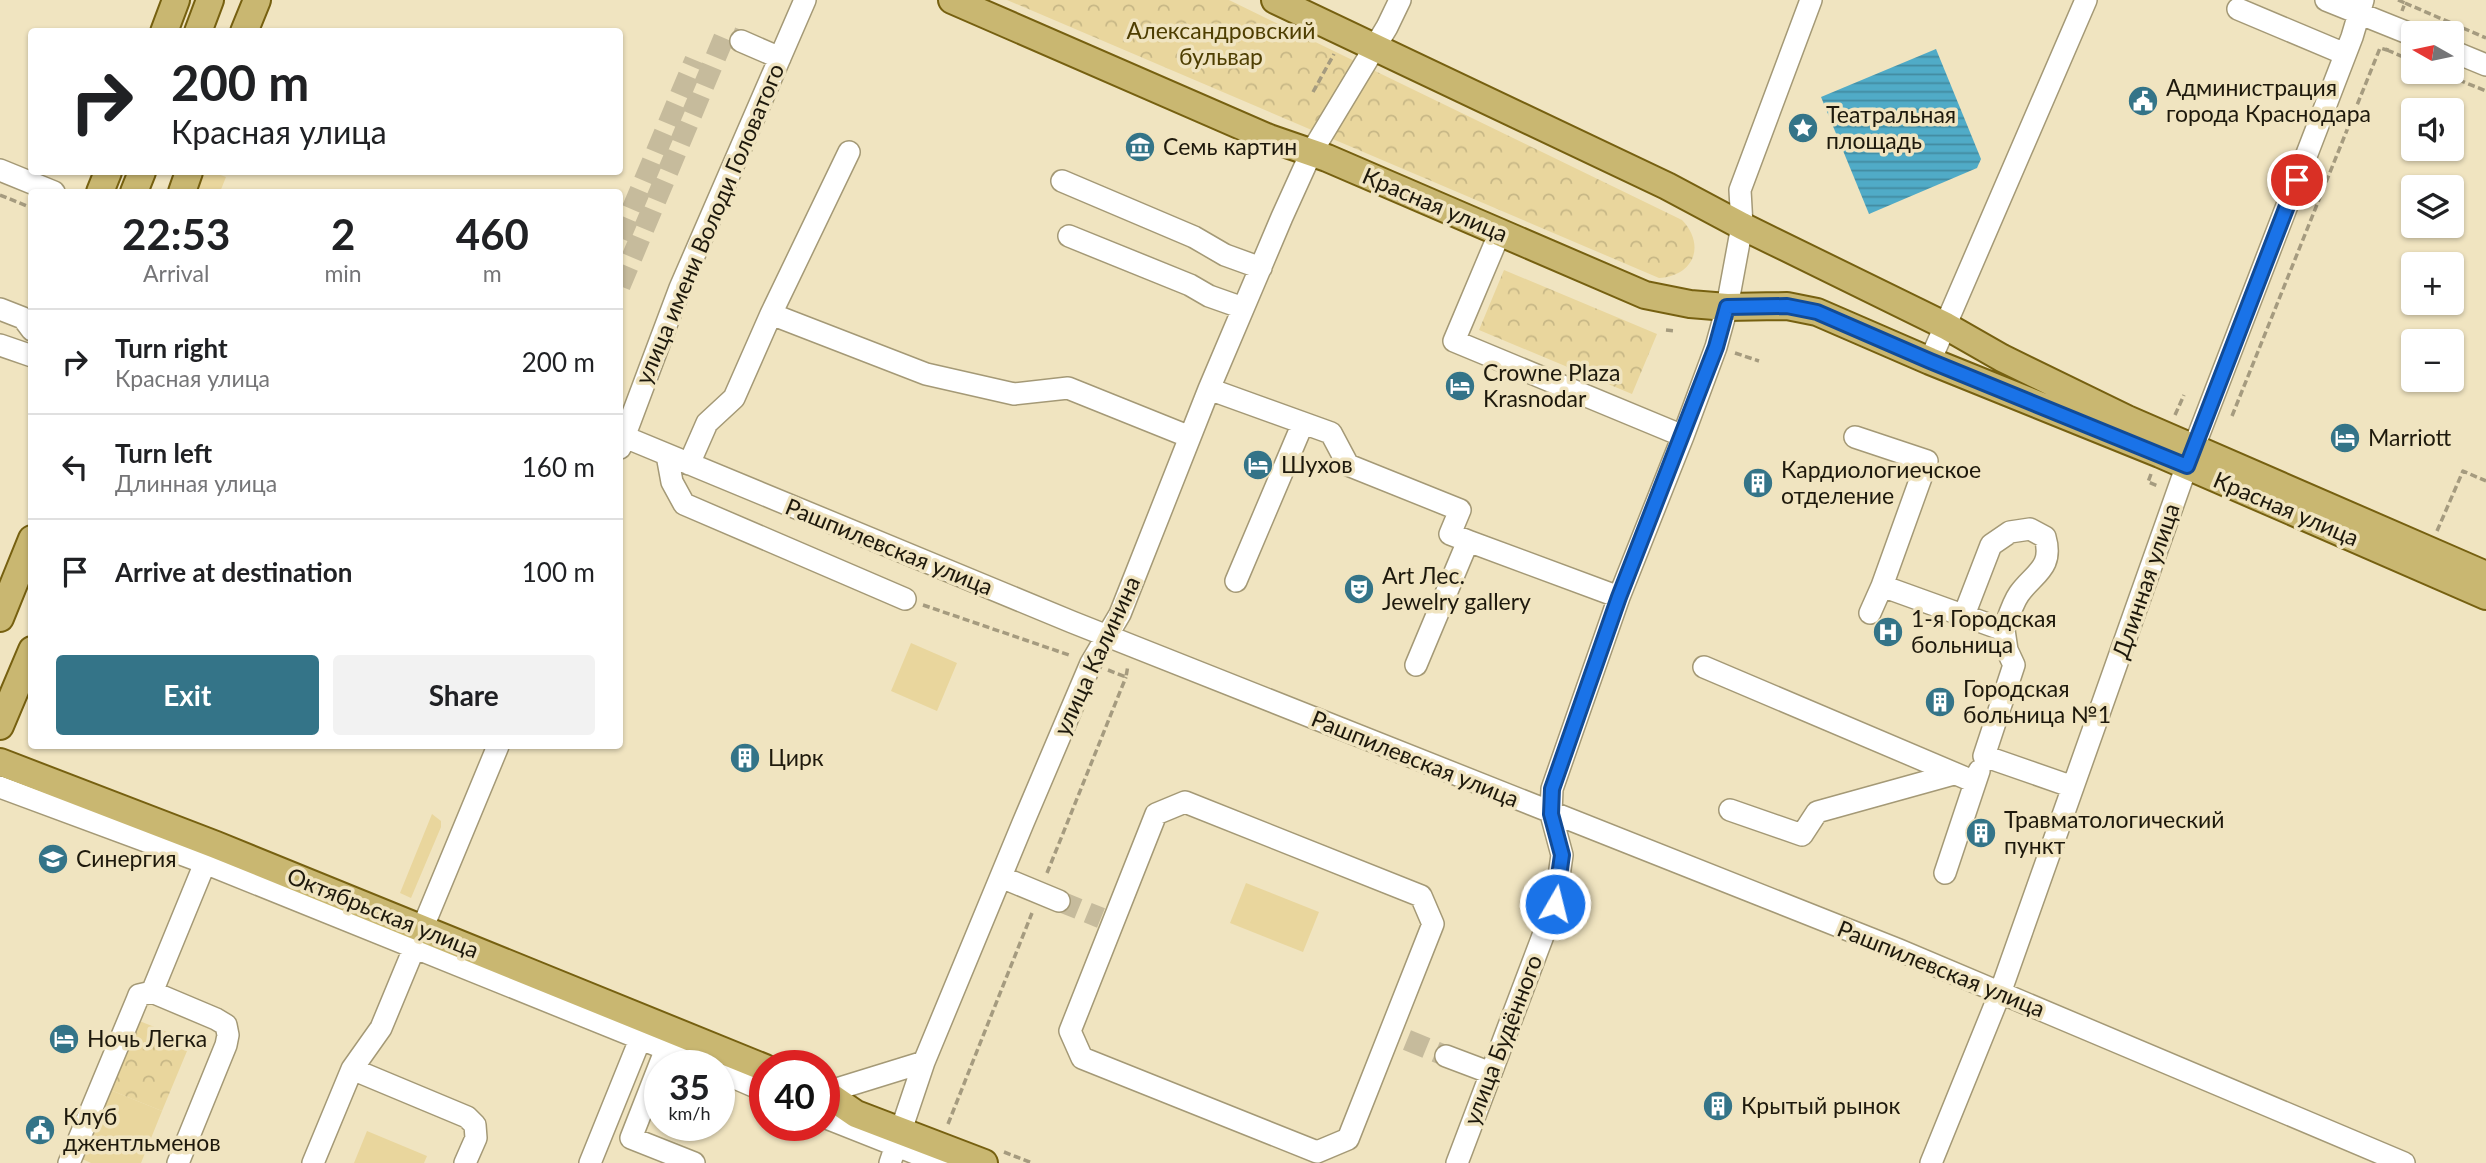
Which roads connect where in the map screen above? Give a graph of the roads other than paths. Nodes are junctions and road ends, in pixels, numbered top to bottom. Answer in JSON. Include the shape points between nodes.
{"nodes":[{"id":1,"x":176,"y":0,"type":"edge"},
{"id":2,"x":211,"y":0,"type":"edge"},
{"id":3,"x":257,"y":0,"type":"edge"},
{"id":4,"x":804,"y":0,"type":"edge"},
{"id":5,"x":952,"y":0,"type":"edge"},
{"id":6,"x":1275,"y":0,"type":"edge"},
{"id":7,"x":1400,"y":0,"type":"edge"},
{"id":8,"x":1811,"y":0,"type":"edge"},
{"id":9,"x":2086,"y":0,"type":"edge"},
{"id":10,"x":2326,"y":0,"type":"edge"},
{"id":11,"x":2361,"y":6,"type":"edge"},
{"id":12,"x":2238,"y":9,"type":"dead end"},
{"id":13,"x":166,"y":28,"type":"edge"},
{"id":14,"x":200,"y":28,"type":"edge"},
{"id":15,"x":246,"y":28,"type":"edge"},
{"id":16,"x":2401,"y":30,"type":"edge"},
{"id":17,"x":741,"y":41,"type":"dead end"},
{"id":18,"x":1373,"y":48,"type":"junction"},
{"id":19,"x":2345,"y":54,"type":"junction"},
{"id":20,"x":2464,"y":56,"type":"edge"},
{"id":21,"x":780,"y":58,"type":"junction"},
{"id":22,"x":2486,"y":65,"type":"edge"},
{"id":23,"x":849,"y":152,"type":"dead end"},
{"id":24,"x":1311,"y":153,"type":"junction"},
{"id":25,"x":0,"y":170,"type":"edge"},
{"id":26,"x":1062,"y":181,"type":"dead end"},
{"id":27,"x":47,"y":189,"type":"edge"},
{"id":28,"x":1742,"y":226,"type":"junction"},
{"id":29,"x":1500,"y":232,"type":"junction"},
{"id":30,"x":1069,"y":236,"type":"dead end"},
{"id":31,"x":1261,"y":268,"type":"junction"},
{"id":32,"x":1727,"y":307,"type":"junction"},
{"id":33,"x":1243,"y":308,"type":"junction"},
{"id":34,"x":0,"y":309,"type":"edge"},
{"id":35,"x":771,"y":314,"type":"junction"},
{"id":36,"x":28,"y":325,"type":"edge"},
{"id":37,"x":1946,"y":326,"type":"junction"},
{"id":38,"x":0,"y":345,"type":"edge"},
{"id":39,"x":28,"y":355,"type":"edge"},
{"id":40,"x":1930,"y":361,"type":"junction"},
{"id":41,"x":1209,"y":389,"type":"junction"},
{"id":42,"x":1303,"y":423,"type":"junction"},
{"id":43,"x":623,"y":436,"type":"edge"},
{"id":44,"x":1683,"y":436,"type":"junction"},
{"id":45,"x":1190,"y":437,"type":"junction"},
{"id":46,"x":1855,"y":437,"type":"dead end"},
{"id":47,"x":623,"y":442,"type":"edge"},
{"id":48,"x":667,"y":455,"type":"junction"},
{"id":49,"x":2190,"y":457,"type":"junction"},
{"id":50,"x":689,"y":464,"type":"junction"},
{"id":51,"x":1468,"y":541,"type":"junction"},
{"id":52,"x":28,"y":549,"type":"edge"},
{"id":53,"x":2486,"y":575,"type":"edge"},
{"id":54,"x":1236,"y":581,"type":"dead end"},
{"id":55,"x":1882,"y":586,"type":"junction"},
{"id":56,"x":2486,"y":596,"type":"edge"},
{"id":57,"x":1619,"y":597,"type":"junction"},
{"id":58,"x":905,"y":599,"type":"road end"},
{"id":59,"x":1870,"y":613,"type":"dead end"},
{"id":60,"x":1964,"y":615,"type":"junction"},
{"id":61,"x":0,"y":618,"type":"edge"},
{"id":62,"x":2004,"y":631,"type":"junction"},
{"id":63,"x":1108,"y":637,"type":"junction"},
{"id":64,"x":28,"y":660,"type":"edge"},
{"id":65,"x":1416,"y":665,"type":"dead end"},
{"id":66,"x":1704,"y":667,"type":"dead end"},
{"id":67,"x":0,"y":726,"type":"edge"},
{"id":68,"x":497,"y":749,"type":"edge"},
{"id":69,"x":1984,"y":756,"type":"junction"},
{"id":70,"x":0,"y":762,"type":"edge"},
{"id":71,"x":1954,"y":774,"type":"junction"},
{"id":72,"x":1975,"y":782,"type":"junction"},
{"id":73,"x":0,"y":786,"type":"edge"},
{"id":74,"x":2073,"y":787,"type":"junction"},
{"id":75,"x":1730,"y":810,"type":"dead end"},
{"id":76,"x":1551,"y":814,"type":"junction"},
{"id":77,"x":205,"y":863,"type":"junction"},
{"id":78,"x":1945,"y":873,"type":"dead end"},
{"id":79,"x":1001,"y":877,"type":"junction"},
{"id":80,"x":1049,"y":897,"type":"tunnel mouth"},
{"id":81,"x":419,"y":938,"type":"junction"},
{"id":82,"x":152,"y":992,"type":"junction"},
{"id":83,"x":2000,"y":993,"type":"junction"},
{"id":84,"x":1398,"y":1036,"type":"joint"},
{"id":85,"x":641,"y":1037,"type":"junction"},
{"id":86,"x":670,"y":1039,"type":"junction"},
{"id":87,"x":685,"y":1050,"type":"edge"},
{"id":88,"x":1446,"y":1056,"type":"tunnel mouth"},
{"id":89,"x":924,"y":1062,"type":"junction"},
{"id":90,"x":749,"y":1063,"type":"edge"},
{"id":91,"x":352,"y":1069,"type":"junction"},
{"id":92,"x":1491,"y":1073,"type":"junction"},
{"id":93,"x":840,"y":1094,"type":"edge"},
{"id":94,"x":840,"y":1107,"type":"edge"},
{"id":95,"x":896,"y":1147,"type":"edge"},
{"id":96,"x":990,"y":1156,"type":"edge"},
{"id":97,"x":69,"y":1163,"type":"edge"},
{"id":98,"x":178,"y":1163,"type":"edge"},
{"id":99,"x":313,"y":1163,"type":"edge"},
{"id":100,"x":465,"y":1163,"type":"edge"},
{"id":101,"x":590,"y":1163,"type":"edge"},
{"id":102,"x":694,"y":1163,"type":"edge"},
{"id":103,"x":940,"y":1163,"type":"edge"},
{"id":104,"x":1457,"y":1163,"type":"edge"},
{"id":105,"x":1931,"y":1163,"type":"edge"},
{"id":106,"x":2404,"y":1163,"type":"edge"}],
"edges":[{"from":1,"to":13,"type":"main road"},
{"from":2,"to":14,"type":"main road"},
{"from":3,"to":15,"type":"main road"},
{"from":4,"to":21,"type":"street","name":"улица имени Володи Головатого"},
{"from":5,"to":24,"type":"main road","name":"Красная улица"},
{"from":6,"to":18,"type":"main road","name":"Красная улица"},
{"from":7,"to":18,"type":"street","name":"улица Калинина"},
{"from":8,"to":28,"type":"street","name":"улица Будённого","via":[[1740,190]]},
{"from":9,"to":37,"type":"street"},
{"from":10,"to":11,"type":"street"},
{"from":11,"to":16,"type":"street"},
{"from":11,"to":19,"type":"street","name":"Длинная улица"},
{"from":12,"to":19,"type":"street"},
{"from":17,"to":21,"type":"street"},
{"from":18,"to":24,"type":"street","name":"улица Калинина"},
{"from":18,"to":28,"type":"main road","name":"Красная улица"},
{"from":19,"to":49,"type":"street","name":"Длинная улица"},
{"from":20,"to":22,"type":"street"},
{"from":21,"to":43,"type":"street","name":"улица имени Володи Головатого","via":[[680,288]]},
{"from":23,"to":35,"type":"street"},
{"from":24,"to":29,"type":"main road","name":"Красная улица"},
{"from":24,"to":31,"type":"street","name":"улица Калинина"},
{"from":25,"to":27,"type":"street"},
{"from":26,"to":31,"type":"street"},
{"from":28,"to":32,"type":"street","name":"улица Будённого"},
{"from":28,"to":37,"type":"main road","name":"Красная улица"},
{"from":29,"to":32,"type":"main road","name":"Красная улица","via":[[1645,295]]},
{"from":29,"to":44,"type":"street","via":[[1454,341]]},
{"from":30,"to":33,"type":"street"},
{"from":31,"to":33,"type":"street","name":"улица Калинина"},
{"from":32,"to":40,"type":"main road","name":"Красная улица","via":[[1787,306],[1817,312]]},
{"from":32,"to":44,"type":"street","name":"улица Будённого"},
{"from":33,"to":41,"type":"street","name":"улица Калинина"},
{"from":34,"to":36,"type":"street"},
{"from":35,"to":45,"type":"street","via":[[926,374],[1014,394],[1068,388]]},
{"from":35,"to":50,"type":"street","via":[[734,398],[707,423]]},
{"from":37,"to":40,"type":"street"},
{"from":37,"to":49,"type":"main road","name":"Красная улица"},
{"from":38,"to":39,"type":"street"},
{"from":40,"to":49,"type":"main road","name":"Красная улица"},
{"from":41,"to":42,"type":"street"},
{"from":41,"to":45,"type":"street","name":"улица Калинина"},
{"from":42,"to":51,"type":"street","via":[[1331,433],[1348,465],[1460,510],[1450,534]]},
{"from":42,"to":54,"type":"street"},
{"from":44,"to":57,"type":"street","name":"улица Будённого"},
{"from":45,"to":63,"type":"street","name":"улица Калинина"},
{"from":46,"to":55,"type":"street","via":[[1927,461]]},
{"from":47,"to":48,"type":"street","name":"Рашпилевская улица"},
{"from":48,"to":50,"type":"street","name":"Рашпилевская улица"},
{"from":48,"to":58,"type":"street","via":[[672,482],[684,504]]},
{"from":49,"to":53,"type":"main road","name":"Красная улица"},
{"from":49,"to":56,"type":"main road","name":"Красная улица"},
{"from":49,"to":74,"type":"street","name":"Длинная улица"},
{"from":50,"to":63,"type":"street","name":"Рашпилевская улица"},
{"from":51,"to":57,"type":"street"},
{"from":51,"to":65,"type":"street"},
{"from":52,"to":61,"type":"main road"},
{"from":55,"to":59,"type":"street"},
{"from":55,"to":60,"type":"street"},
{"from":57,"to":76,"type":"street","name":"улица Будённого","via":[[1552,789]]},
{"from":60,"to":62,"type":"street"},
{"from":60,"to":62,"type":"street","via":[[1991,545],[2010,532],[2030,529],[2045,537],[2048,549],[2042,571],[2019,594]]},
{"from":62,"to":69,"type":"street","via":[[2014,665]]},
{"from":63,"to":76,"type":"street","name":"Рашпилевская улица"},
{"from":63,"to":79,"type":"street","name":"улица Калинина","via":[[1091,663]]},
{"from":64,"to":67,"type":"main road"},
{"from":66,"to":71,"type":"street"},
{"from":68,"to":81,"type":"street"},
{"from":69,"to":72,"type":"street"},
{"from":69,"to":74,"type":"street"},
{"from":70,"to":81,"type":"main road","name":"Октябрьская улица","via":[[216,845]]},
{"from":71,"to":72,"type":"street"},
{"from":71,"to":75,"type":"street","via":[[1817,812],[1802,835]]},
{"from":72,"to":78,"type":"street"},
{"from":73,"to":77,"type":"street","name":"Октябрьская улица"},
{"from":74,"to":83,"type":"street","name":"Длинная улица"},
{"from":76,"to":83,"type":"street","name":"Рашпилевская улица"},
{"from":76,"to":92,"type":"street","name":"улица Будённого","via":[[1562,855],[1555,904]]},
{"from":77,"to":81,"type":"street","name":"Октябрьская улица"},
{"from":77,"to":82,"type":"street"},
{"from":79,"to":80,"type":"street"},
{"from":79,"to":89,"type":"street","name":"улица Калинина"},
{"from":81,"to":85,"type":"street","name":"Октябрьская улица"},
{"from":81,"to":86,"type":"main road","name":"Октябрьская улица"},
{"from":81,"to":91,"type":"street","via":[[381,1028]]},
{"from":82,"to":97,"type":"street","via":[[136,1000]]},
{"from":82,"to":98,"type":"street","via":[[216,1018],[226,1025],[228,1035]]},
{"from":83,"to":105,"type":"street","name":"Длинная улица"},
{"from":83,"to":106,"type":"street","name":"Рашпилевская улица"},
{"from":84,"to":84,"type":"street","via":[[1433,924],[1421,896],[1185,802],[1156,814],[1107,920],[1070,1031],[1082,1058],[1317,1152],[1348,1139]]},
{"from":85,"to":86,"type":"street","name":"Октябрьская улица"},
{"from":85,"to":101,"type":"street"},
{"from":86,"to":87,"type":"street","name":"Октябрьская улица"},
{"from":86,"to":90,"type":"main road","name":"Октябрьская улица"},
{"from":86,"to":102,"type":"street","via":[[631,1138]]},
{"from":88,"to":92,"type":"street"},
{"from":89,"to":93,"type":"street"},
{"from":89,"to":95,"type":"street","name":"улица Калинина"},
{"from":91,"to":99,"type":"street"},
{"from":91,"to":100,"type":"street","via":[[467,1117],[475,1125],[476,1138]]},
{"from":92,"to":104,"type":"street","name":"улица Будённого"},
{"from":94,"to":95,"type":"main road"},
{"from":95,"to":96,"type":"main road"},
{"from":95,"to":103,"type":"street"}]}
